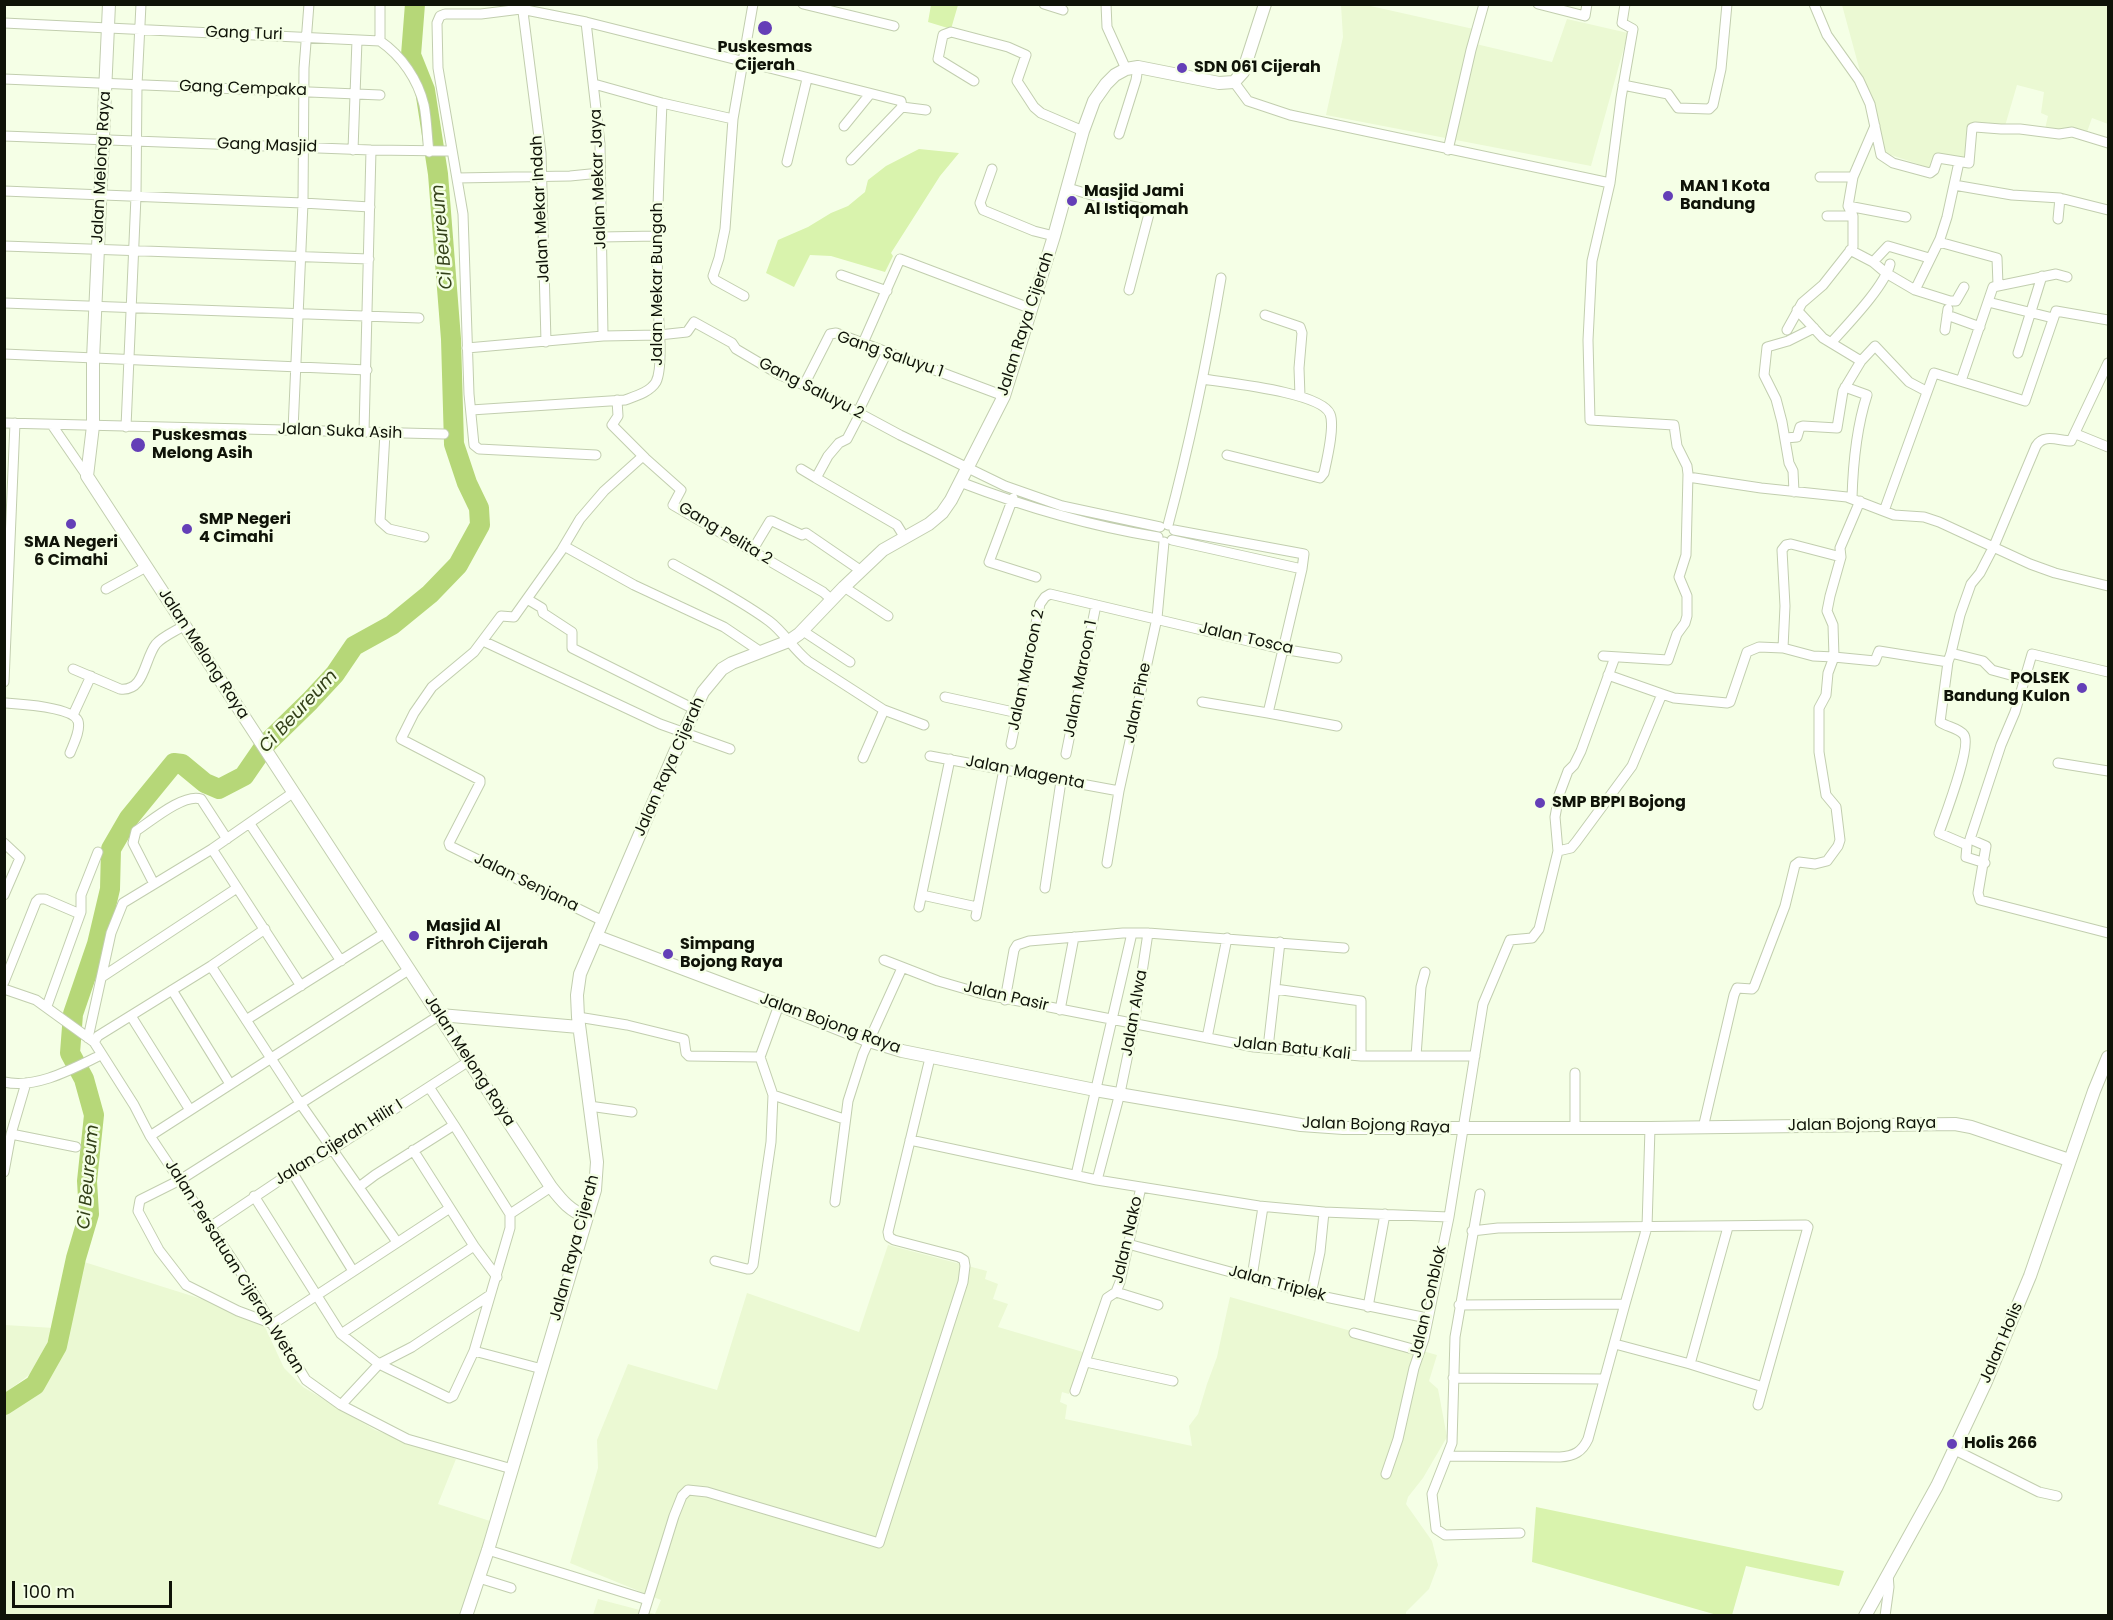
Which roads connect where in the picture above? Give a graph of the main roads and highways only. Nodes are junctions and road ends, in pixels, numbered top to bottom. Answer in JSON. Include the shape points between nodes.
{"nodes":[{"id":1,"x":109,"y":4,"type":"edge"},
{"id":2,"x":1265,"y":4,"type":"edge"},
{"id":3,"x":596,"y":936,"type":"junction"},
{"id":4,"x":440,"y":1015,"type":"junction"},
{"id":5,"x":578,"y":1022,"type":"junction"},
{"id":6,"x":2109,"y":1057,"type":"edge"},
{"id":7,"x":2069,"y":1160,"type":"junction"},
{"id":8,"x":587,"y":1217,"type":"junction"},
{"id":9,"x":466,"y":1616,"type":"edge"},
{"id":10,"x":1866,"y":1616,"type":"edge"}],
"edges":[{"from":1,"to":4,"type":"main road","name":"Jalan Melong Raya","via":[[93,426],[87,476]]},
{"from":2,"to":3,"type":"main road","name":"Jalan Raya Cijerah","via":[[1243,72],[1234,81],[1219,83],[1132,68],[1106,84],[1094,101],[1083,131],[1004,396],[942,513],[883,550],[803,631],[789,641],[722,669],[703,692]]},
{"from":3,"to":5,"type":"main road","name":"Jalan Raya Cijerah","via":[[580,975]]},
{"from":3,"to":7,"type":"main road","name":"Jalan Bojong Raya","via":[[868,1041],[930,1058],[1095,1090],[1319,1126],[1703,1128],[1954,1124],[1971,1126]]},
{"from":4,"to":5,"type":"main road"},
{"from":4,"to":8,"type":"main road","name":"Jalan Melong Raya","via":[[551,1186],[566,1205]]},
{"from":5,"to":8,"type":"main road","name":"Jalan Raya Cijerah","via":[[597,1162]]},
{"from":6,"to":7,"type":"main road","name":"Jalan Holis"},
{"from":7,"to":10,"type":"main road","name":"Jalan Holis","via":[[2030,1276],[1985,1384],[1937,1486]]},
{"from":8,"to":9,"type":"main road","name":"Jalan Raya Cijerah"}]}
